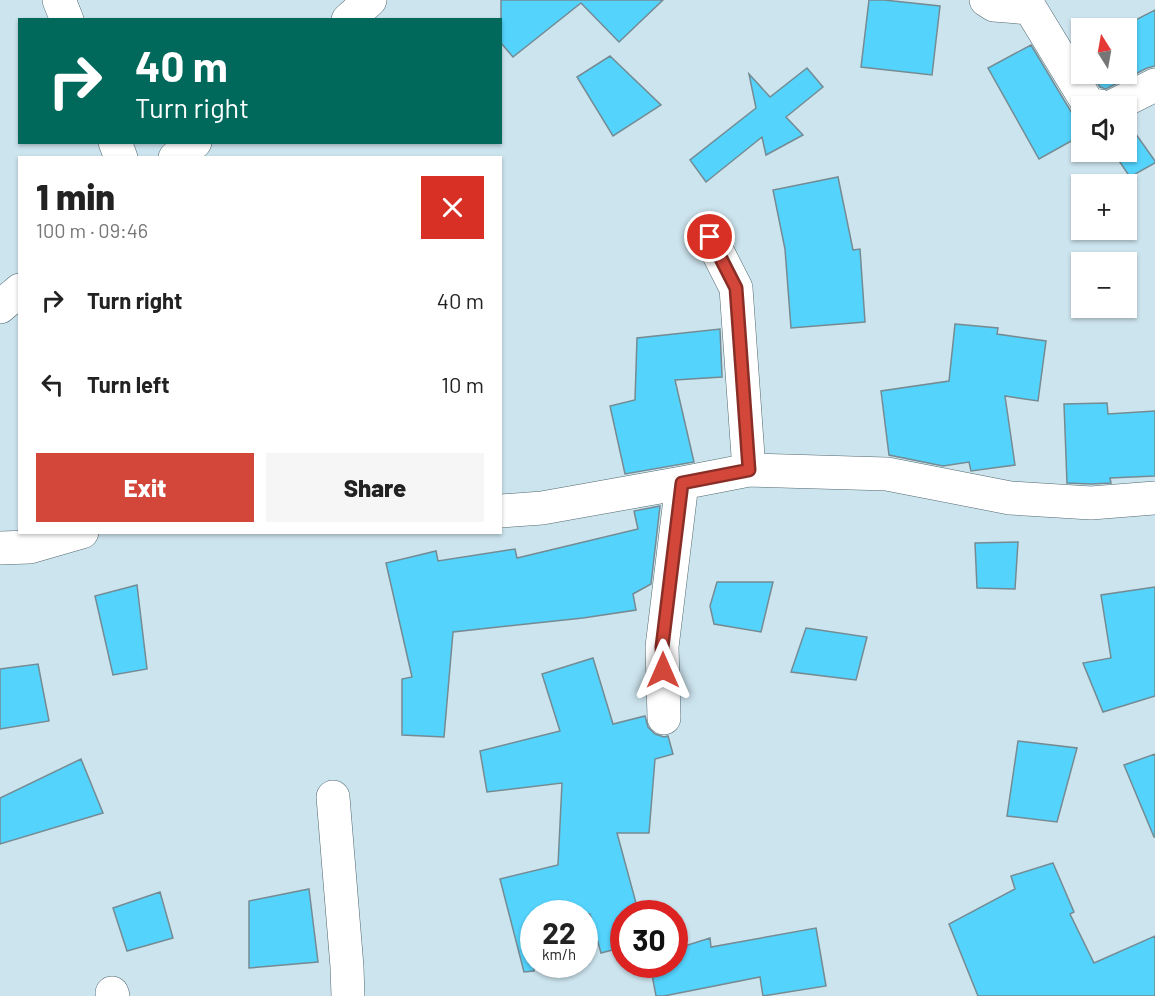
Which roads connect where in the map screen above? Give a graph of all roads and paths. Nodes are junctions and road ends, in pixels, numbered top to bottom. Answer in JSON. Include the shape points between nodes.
{"nodes":[{"id":1,"x":59,"y":0,"type":"edge"},
{"id":2,"x":370,"y":0,"type":"edge"},
{"id":3,"x":986,"y":0,"type":"edge"},
{"id":4,"x":66,"y":18,"type":"edge"},
{"id":5,"x":350,"y":18,"type":"edge"},
{"id":6,"x":1155,"y":85,"type":"edge"},
{"id":7,"x":1084,"y":96,"type":"edge"},
{"id":8,"x":1133,"y":96,"type":"edge"},
{"id":9,"x":192,"y":144,"type":"edge"},
{"id":10,"x":178,"y":156,"type":"edge"},
{"id":11,"x":710,"y":237,"type":"dead end"},
{"id":12,"x":18,"y":292,"type":"edge"},
{"id":13,"x":0,"y":307,"type":"edge"},
{"id":14,"x":749,"y":470,"type":"junction"},
{"id":15,"x":682,"y":483,"type":"junction"},
{"id":16,"x":1155,"y":498,"type":"edge"},
{"id":17,"x":502,"y":511,"type":"edge"},
{"id":18,"x":75,"y":534,"type":"edge"},
{"id":19,"x":0,"y":548,"type":"edge"},
{"id":20,"x":664,"y":718,"type":"dead end"},
{"id":21,"x":333,"y":797,"type":"dead end"},
{"id":22,"x":348,"y":996,"type":"edge"}],
"edges":[{"from":1,"to":4,"type":"street"},
{"from":2,"to":5,"type":"street"},
{"from":3,"to":7,"type":"street","via":[[1030,8]]},
{"from":6,"to":8,"type":"street"},
{"from":9,"to":10,"type":"street"},
{"from":11,"to":14,"type":"street","via":[[736,288]]},
{"from":12,"to":13,"type":"street"},
{"from":14,"to":15,"type":"street"},
{"from":14,"to":16,"type":"street","via":[[887,474],[1010,498],[1091,503]]},
{"from":15,"to":17,"type":"street","via":[[542,508]]},
{"from":15,"to":20,"type":"street","via":[[662,647]]},
{"from":18,"to":19,"type":"street","via":[[30,547]]},
{"from":21,"to":22,"type":"street"}]}
